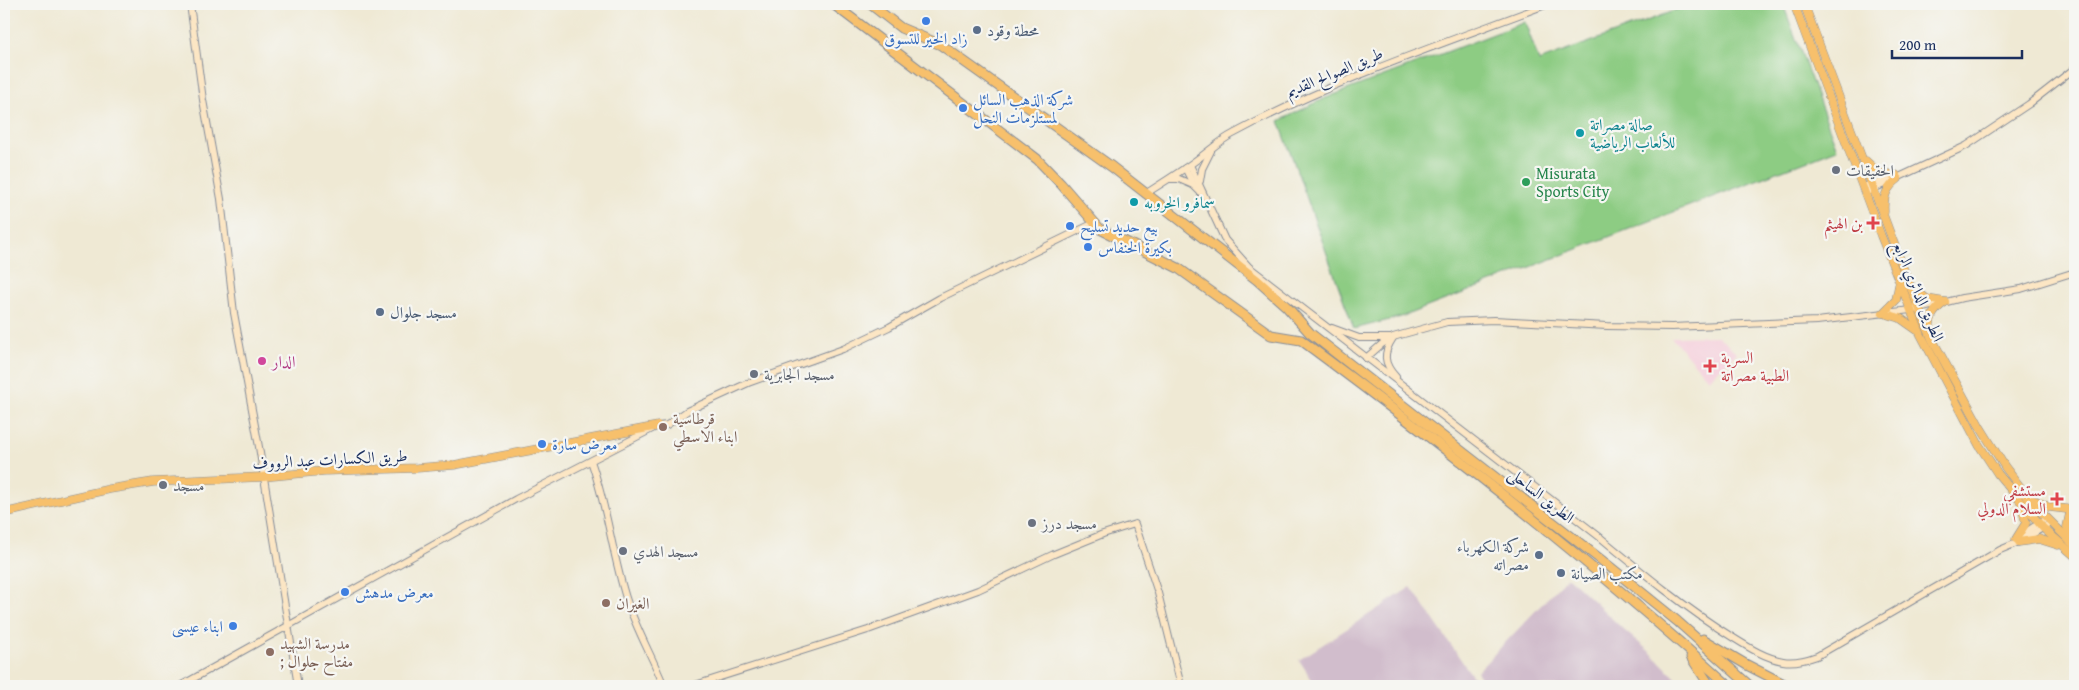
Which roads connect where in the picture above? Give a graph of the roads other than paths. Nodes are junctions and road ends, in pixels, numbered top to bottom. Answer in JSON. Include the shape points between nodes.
{"nodes":[{"id":1,"x":190,"y":4,"type":"edge"},
{"id":2,"x":834,"y":4,"type":"edge"},
{"id":3,"x":870,"y":4,"type":"edge"},
{"id":4,"x":1548,"y":4,"type":"edge"},
{"id":5,"x":1794,"y":4,"type":"edge"},
{"id":6,"x":1804,"y":4,"type":"edge"},
{"id":7,"x":2075,"y":68,"type":"edge"},
{"id":8,"x":1214,"y":147,"type":"junction"},
{"id":9,"x":1861,"y":155,"type":"junction"},
{"id":10,"x":1187,"y":166,"type":"junction"},
{"id":11,"x":1897,"y":177,"type":"junction"},
{"id":12,"x":1168,"y":180,"type":"junction"},
{"id":13,"x":1197,"y":184,"type":"junction"},
{"id":14,"x":1868,"y":188,"type":"junction"},
{"id":15,"x":1145,"y":194,"type":"junction"},
{"id":16,"x":1094,"y":223,"type":"junction"},
{"id":17,"x":1887,"y":226,"type":"junction"},
{"id":18,"x":2075,"y":272,"type":"edge"},
{"id":19,"x":1899,"y":281,"type":"junction"},
{"id":20,"x":1908,"y":282,"type":"junction"},
{"id":21,"x":1945,"y":302,"type":"junction"},
{"id":22,"x":1920,"y":309,"type":"junction"},
{"id":23,"x":1910,"y":310,"type":"junction"},
{"id":24,"x":1883,"y":313,"type":"junction"},
{"id":25,"x":1319,"y":322,"type":"junction"},
{"id":26,"x":1921,"y":335,"type":"junction"},
{"id":27,"x":1393,"y":338,"type":"junction"},
{"id":28,"x":1932,"y":339,"type":"junction"},
{"id":29,"x":1366,"y":358,"type":"junction"},
{"id":30,"x":1412,"y":394,"type":"junction"},
{"id":31,"x":1408,"y":410,"type":"junction"},
{"id":32,"x":1402,"y":417,"type":"junction"},
{"id":33,"x":658,"y":426,"type":"junction"},
{"id":34,"x":591,"y":461,"type":"junction"},
{"id":35,"x":263,"y":477,"type":"junction"},
{"id":36,"x":2023,"y":492,"type":"junction"},
{"id":37,"x":2019,"y":501,"type":"junction"},
{"id":38,"x":4,"y":513,"type":"edge"},
{"id":39,"x":2049,"y":521,"type":"junction"},
{"id":40,"x":2041,"y":526,"type":"junction"},
{"id":41,"x":2015,"y":542,"type":"junction"},
{"id":42,"x":2075,"y":550,"type":"edge"},
{"id":43,"x":1676,"y":621,"type":"junction"},
{"id":44,"x":288,"y":626,"type":"junction"},
{"id":45,"x":1684,"y":646,"type":"junction"},
{"id":46,"x":180,"y":686,"type":"edge"},
{"id":47,"x":298,"y":686,"type":"edge"},
{"id":48,"x":664,"y":686,"type":"edge"},
{"id":49,"x":692,"y":686,"type":"edge"},
{"id":50,"x":1182,"y":686,"type":"edge"},
{"id":51,"x":1710,"y":686,"type":"edge"},
{"id":52,"x":1729,"y":686,"type":"edge"},
{"id":53,"x":1750,"y":686,"type":"edge"},
{"id":54,"x":1788,"y":686,"type":"edge"}],
"edges":[{"from":1,"to":35,"type":"street","via":[[234,313]]},
{"from":2,"to":16,"type":"highway","via":[[1037,159]]},
{"from":3,"to":15,"type":"highway","name":"الطريق الساحلى","via":[[901,28],[932,40],[956,55]]},
{"from":4,"to":8,"type":"street","name":"طريق الصوالح القديم","via":[[1331,87],[1231,135]]},
{"from":5,"to":14,"type":"main road","name":"الطريق الدائري الرابع"},
{"from":6,"to":9,"type":"main road","name":"الطريق الدائري الرابع"},
{"from":7,"to":11,"type":"street","via":[[1990,130],[1960,148]]},
{"from":8,"to":10,"type":"street","name":"طريق الصوالح القديم"},
{"from":8,"to":13,"type":"street"},
{"from":9,"to":11,"type":"main road","via":[[1874,170]]},
{"from":9,"to":14,"type":"main road","name":"الطريق الدائري الرابع"},
{"from":10,"to":12,"type":"street","name":"طريق الصوالح القديم"},
{"from":10,"to":13,"type":"street"},
{"from":11,"to":14,"type":"street"},
{"from":11,"to":17,"type":"main road","via":[[1884,196]]},
{"from":12,"to":13,"type":"street"},
{"from":12,"to":15,"type":"street","name":"طريق الصوالح القديم"},
{"from":13,"to":25,"type":"street","via":[[1225,240],[1239,258]]},
{"from":14,"to":17,"type":"main road","name":"الطريق الدائري الرابع"},
{"from":14,"to":19,"type":"main road","name":"الطريق الدائري الرابع"},
{"from":15,"to":31,"type":"highway","name":"الطريق الساحلى","via":[[1257,280],[1310,333]]},
{"from":16,"to":32,"type":"highway","name":"الطريق الساحلى","via":[[1104,232],[1178,268],[1271,335],[1301,340]]},
{"from":16,"to":33,"type":"street","via":[[842,349],[748,383],[687,411],[667,425]]},
{"from":17,"to":20,"type":"main road","name":"الطريق الدائري الرابع"},
{"from":18,"to":21,"type":"street","via":[[2008,291]]},
{"from":19,"to":23,"type":"main road","name":"الطريق الدائري الرابع"},
{"from":19,"to":24,"type":"main road","via":[[1896,300]]},
{"from":20,"to":21,"type":"main road","via":[[1921,296]]},
{"from":20,"to":22,"type":"main road","name":"الطريق الدائري الرابع"},
{"from":21,"to":22,"type":"street"},
{"from":21,"to":28,"type":"main road","via":[[1931,316]]},
{"from":22,"to":23,"type":"street"},
{"from":22,"to":28,"type":"main road","name":"الطريق الدائري الرابع"},
{"from":23,"to":24,"type":"street"},
{"from":23,"to":26,"type":"main road","name":"الطريق الدائري الرابع"},
{"from":24,"to":26,"type":"main road","via":[[1906,321]]},
{"from":24,"to":27,"type":"street","via":[[1817,321],[1691,326],[1464,320]]},
{"from":25,"to":27,"type":"street","via":[[1359,338]]},
{"from":25,"to":29,"type":"street"},
{"from":26,"to":37,"type":"main road","name":"الطريق الدائري الرابع","via":[[1979,445]]},
{"from":27,"to":29,"type":"street"},
{"from":27,"to":30,"type":"street","via":[[1385,359],[1390,370]]},
{"from":28,"to":36,"type":"main road","name":"الطريق الدائري الرابع","via":[[1986,437]]},
{"from":29,"to":30,"type":"street"},
{"from":30,"to":41,"type":"street","via":[[1702,618],[1751,649],[1782,661],[1801,661],[1817,656]]},
{"from":31,"to":32,"type":"highway"},
{"from":31,"to":43,"type":"highway","name":"الطريق الساحلى"},
{"from":32,"to":45,"type":"highway","name":"الطريق الساحلى","via":[[1578,555]]},
{"from":33,"to":34,"type":"street"},
{"from":33,"to":35,"type":"main road","name":"طريق الكسارات عبد الرووف","via":[[454,465]]},
{"from":34,"to":44,"type":"street"},
{"from":34,"to":48,"type":"street","via":[[626,598]]},
{"from":35,"to":38,"type":"main road","name":"طريق الكسارات عبد الرووف","via":[[152,482]]},
{"from":35,"to":44,"type":"street"},
{"from":36,"to":39,"type":"main road","name":"الطريق الدائري الرابع"},
{"from":36,"to":42,"type":"main road","via":[[2042,505],[2068,511],[2068,532]]},
{"from":37,"to":40,"type":"main road","name":"الطريق الدائري الرابع"},
{"from":37,"to":41,"type":"main road","via":[[2026,519]]},
{"from":39,"to":40,"type":"street"},
{"from":39,"to":42,"type":"main road","name":"الطريق الدائري الرابع"},
{"from":40,"to":41,"type":"street"},
{"from":40,"to":42,"type":"main road","name":"الطريق الدائري الرابع"},
{"from":41,"to":42,"type":"main road","via":[[2046,540]]},
{"from":43,"to":53,"type":"highway","name":"الطريق الساحلى"},
{"from":43,"to":54,"type":"highway"},
{"from":44,"to":46,"type":"street"},
{"from":44,"to":47,"type":"street"},
{"from":45,"to":51,"type":"highway"},
{"from":45,"to":52,"type":"highway","name":"الطريق الساحلى"},
{"from":49,"to":50,"type":"street","via":[[868,630],[972,592],[1054,554],[1135,524],[1158,593]]}]}
